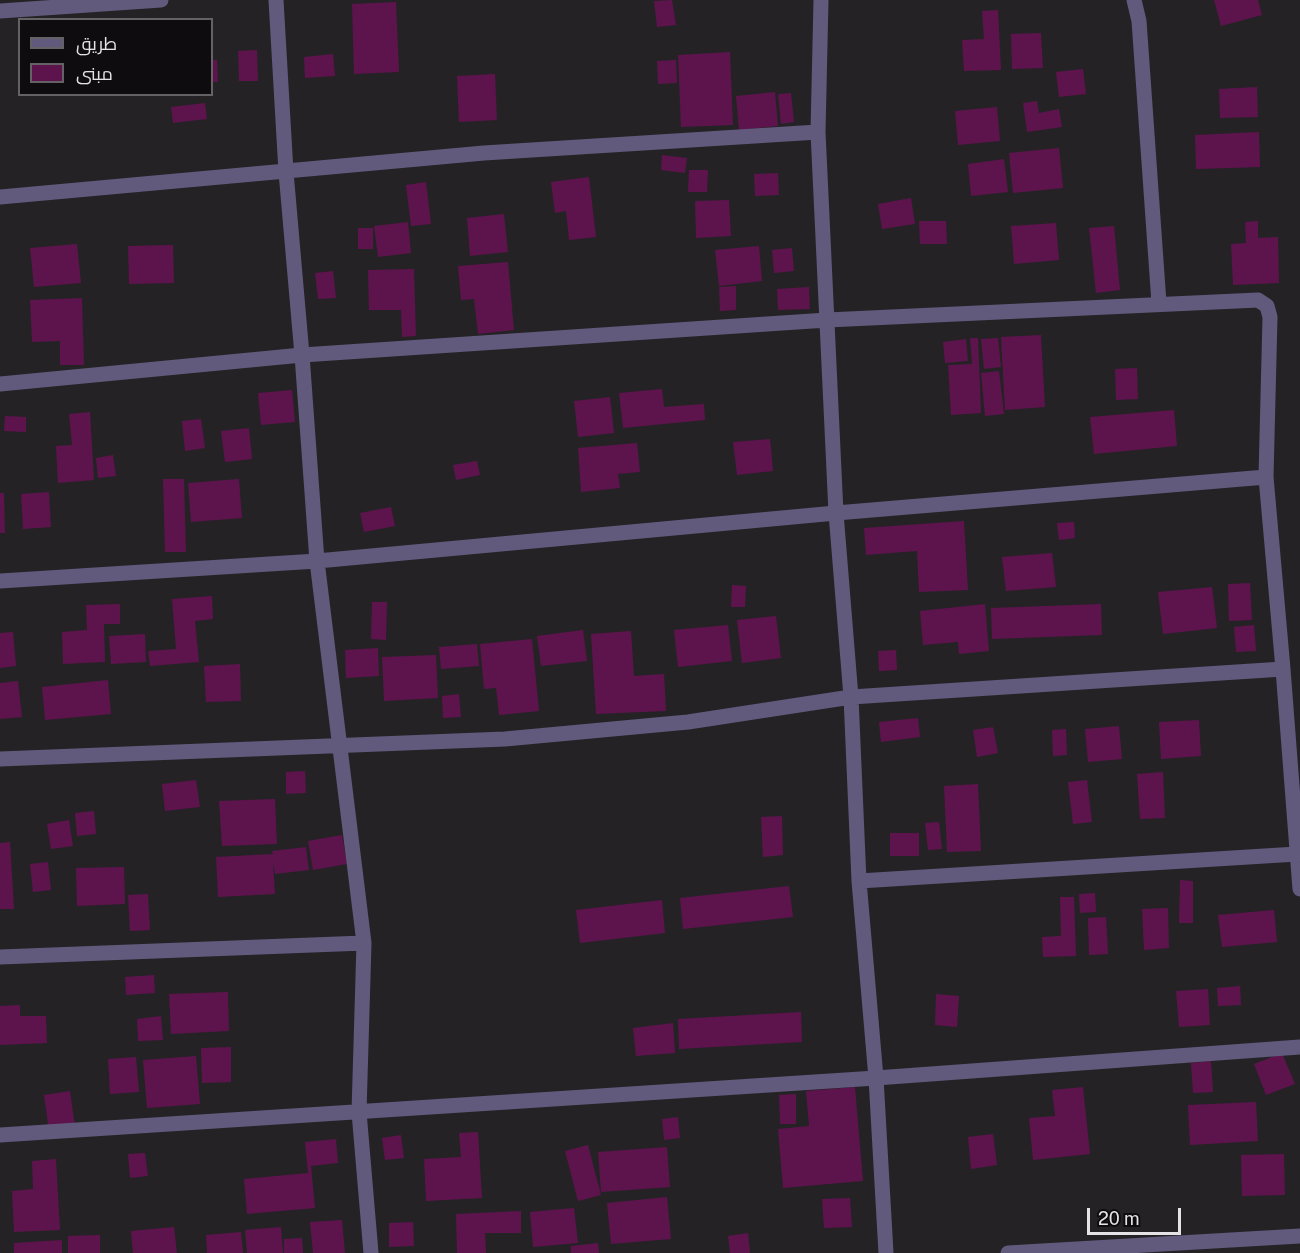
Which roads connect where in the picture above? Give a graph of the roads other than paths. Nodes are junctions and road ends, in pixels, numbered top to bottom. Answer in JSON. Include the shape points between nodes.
{"nodes":[{"id":1,"x":161,"y":0,"type":"edge"},
{"id":2,"x":276,"y":0,"type":"edge"},
{"id":3,"x":821,"y":0,"type":"edge"},
{"id":4,"x":1134,"y":0,"type":"edge"},
{"id":5,"x":0,"y":11,"type":"edge"},
{"id":6,"x":818,"y":132,"type":"junction"},
{"id":7,"x":286,"y":172,"type":"junction"},
{"id":8,"x":0,"y":197,"type":"edge"},
{"id":9,"x":1159,"y":303,"type":"junction"},
{"id":10,"x":827,"y":320,"type":"junction"},
{"id":11,"x":303,"y":355,"type":"junction"},
{"id":12,"x":0,"y":384,"type":"edge"},
{"id":13,"x":1266,"y":477,"type":"junction"},
{"id":14,"x":836,"y":513,"type":"junction"},
{"id":15,"x":317,"y":561,"type":"junction"},
{"id":16,"x":0,"y":581,"type":"edge"},
{"id":17,"x":1283,"y":669,"type":"junction"},
{"id":18,"x":851,"y":697,"type":"junction"},
{"id":19,"x":341,"y":745,"type":"junction"},
{"id":20,"x":0,"y":759,"type":"edge"},
{"id":21,"x":1297,"y":854,"type":"junction"},
{"id":22,"x":859,"y":881,"type":"junction"},
{"id":23,"x":1300,"y":889,"type":"edge"},
{"id":24,"x":364,"y":943,"type":"junction"},
{"id":25,"x":0,"y":957,"type":"edge"},
{"id":26,"x":1300,"y":1047,"type":"edge"},
{"id":27,"x":876,"y":1078,"type":"junction"},
{"id":28,"x":359,"y":1112,"type":"junction"},
{"id":29,"x":0,"y":1135,"type":"edge"},
{"id":30,"x":1300,"y":1236,"type":"edge"},
{"id":31,"x":371,"y":1253,"type":"edge"},
{"id":32,"x":886,"y":1253,"type":"edge"},
{"id":33,"x":1008,"y":1253,"type":"edge"}],
"edges":[{"from":1,"to":5,"type":"street"},
{"from":2,"to":7,"type":"street"},
{"from":3,"to":6,"type":"street"},
{"from":4,"to":9,"type":"street","via":[[1139,21]]},
{"from":6,"to":7,"type":"street","via":[[484,153]]},
{"from":6,"to":10,"type":"street"},
{"from":7,"to":8,"type":"street"},
{"from":7,"to":11,"type":"street"},
{"from":9,"to":10,"type":"street"},
{"from":9,"to":13,"type":"street","via":[[1258,300],[1267,306]]},
{"from":10,"to":11,"type":"street"},
{"from":10,"to":14,"type":"street"},
{"from":11,"to":12,"type":"street"},
{"from":11,"to":15,"type":"street"},
{"from":13,"to":14,"type":"street"},
{"from":13,"to":17,"type":"street"},
{"from":14,"to":15,"type":"street"},
{"from":14,"to":18,"type":"street"},
{"from":15,"to":16,"type":"street"},
{"from":15,"to":19,"type":"street"},
{"from":17,"to":18,"type":"street"},
{"from":17,"to":21,"type":"street"},
{"from":18,"to":19,"type":"street","via":[[676,723],[505,739]]},
{"from":18,"to":22,"type":"street"},
{"from":19,"to":20,"type":"street"},
{"from":19,"to":24,"type":"street"},
{"from":21,"to":22,"type":"street"},
{"from":21,"to":23,"type":"street"},
{"from":22,"to":27,"type":"street"},
{"from":24,"to":25,"type":"street"},
{"from":24,"to":28,"type":"street"},
{"from":26,"to":27,"type":"street"},
{"from":27,"to":28,"type":"street"},
{"from":27,"to":32,"type":"street"},
{"from":28,"to":29,"type":"street"},
{"from":28,"to":31,"type":"street"},
{"from":30,"to":33,"type":"street"}]}
